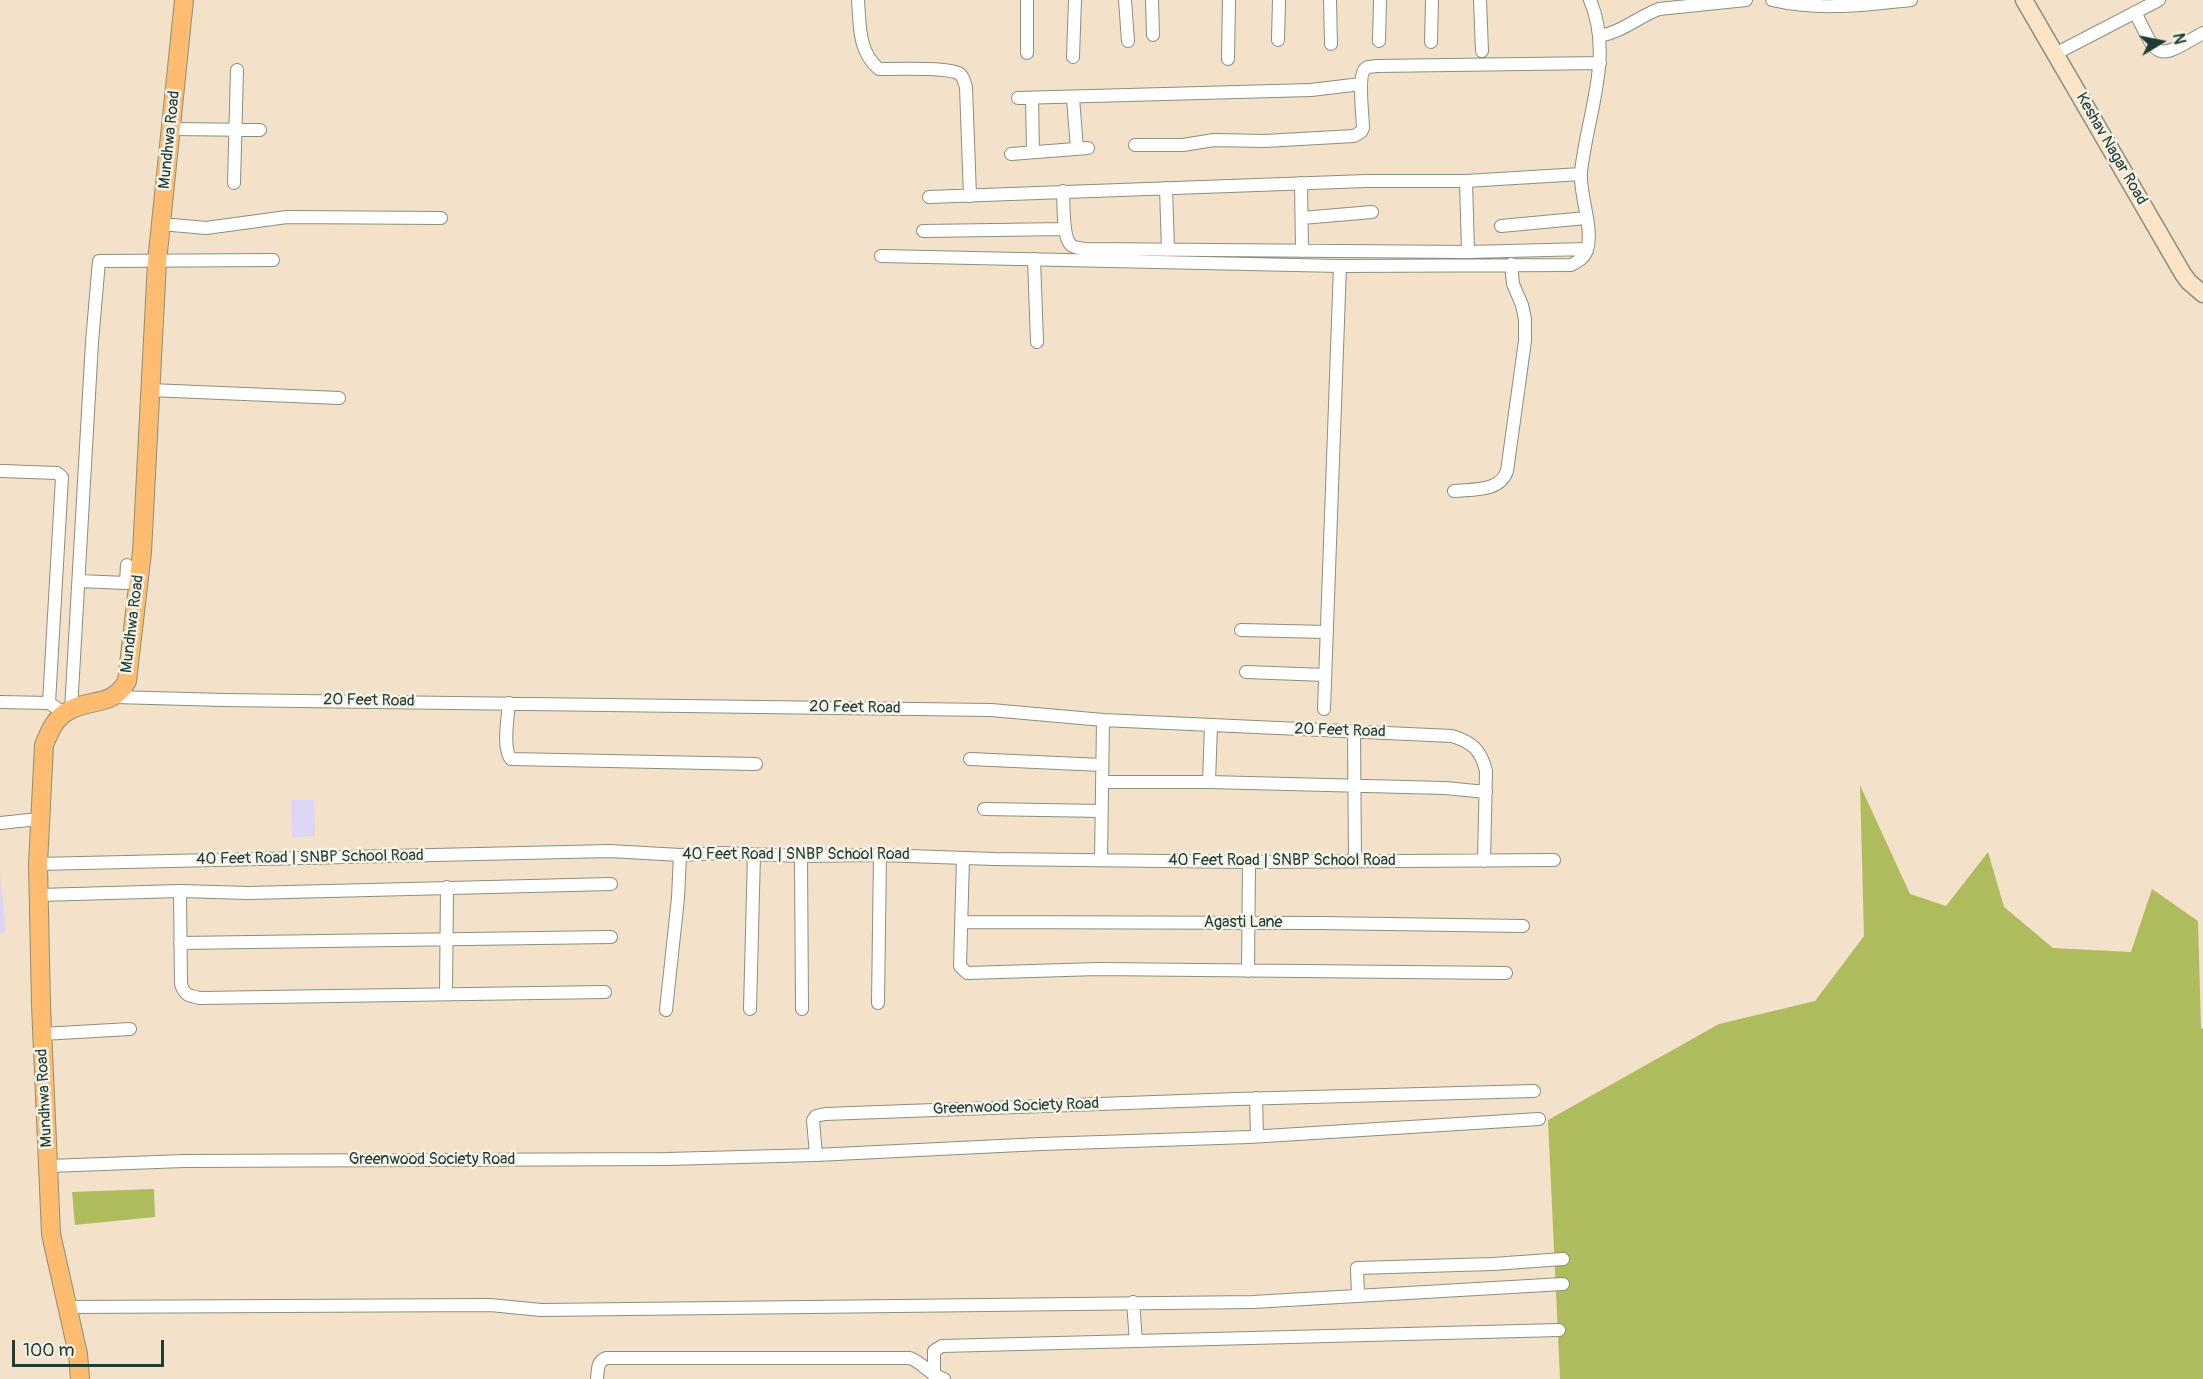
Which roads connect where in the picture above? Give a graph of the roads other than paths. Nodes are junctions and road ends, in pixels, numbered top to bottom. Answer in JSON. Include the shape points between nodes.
{"nodes":[{"id":1,"x":184,"y":0,"type":"edge"},
{"id":2,"x":858,"y":0,"type":"edge"},
{"id":3,"x":1027,"y":0,"type":"edge"},
{"id":4,"x":1075,"y":0,"type":"edge"},
{"id":5,"x":1125,"y":0,"type":"edge"},
{"id":6,"x":1152,"y":0,"type":"edge"},
{"id":7,"x":1229,"y":0,"type":"edge"},
{"id":8,"x":1279,"y":0,"type":"edge"},
{"id":9,"x":1330,"y":0,"type":"edge"},
{"id":10,"x":1380,"y":0,"type":"edge"},
{"id":11,"x":1432,"y":0,"type":"edge"},
{"id":12,"x":1480,"y":0,"type":"edge"},
{"id":13,"x":1590,"y":0,"type":"edge"},
{"id":14,"x":1746,"y":0,"type":"edge"},
{"id":15,"x":1772,"y":0,"type":"edge"},
{"id":16,"x":1911,"y":0,"type":"edge"},
{"id":17,"x":2024,"y":0,"type":"edge"},
{"id":18,"x":2159,"y":0,"type":"edge"},
{"id":19,"x":2135,"y":12,"type":"junction"},
{"id":20,"x":2203,"y":33,"type":"edge"},
{"id":21,"x":1153,"y":35,"type":"dead end"},
{"id":22,"x":1600,"y":36,"type":"junction"},
{"id":23,"x":1278,"y":40,"type":"dead end"},
{"id":24,"x":1128,"y":41,"type":"dead end"},
{"id":25,"x":1379,"y":41,"type":"dead end"},
{"id":26,"x":1431,"y":42,"type":"dead end"},
{"id":27,"x":1330,"y":44,"type":"dead end"},
{"id":28,"x":1482,"y":51,"type":"dead end"},
{"id":29,"x":1027,"y":53,"type":"dead end"},
{"id":30,"x":2055,"y":54,"type":"junction"},
{"id":31,"x":1073,"y":57,"type":"dead end"},
{"id":32,"x":1228,"y":59,"type":"dead end"},
{"id":33,"x":1600,"y":63,"type":"junction"},
{"id":34,"x":237,"y":70,"type":"dead end"},
{"id":35,"x":1361,"y":84,"type":"junction"},
{"id":36,"x":1018,"y":98,"type":"dead end"},
{"id":37,"x":1032,"y":98,"type":"junction"},
{"id":38,"x":1073,"y":98,"type":"junction"},
{"id":39,"x":171,"y":129,"type":"junction"},
{"id":40,"x":234,"y":129,"type":"junction"},
{"id":41,"x":260,"y":130,"type":"dead end"},
{"id":42,"x":1135,"y":145,"type":"dead end"},
{"id":43,"x":1033,"y":152,"type":"junction"},
{"id":44,"x":1011,"y":154,"type":"dead end"},
{"id":45,"x":1581,"y":174,"type":"junction"},
{"id":46,"x":1466,"y":180,"type":"junction"},
{"id":47,"x":234,"y":183,"type":"dead end"},
{"id":48,"x":1301,"y":183,"type":"junction"},
{"id":49,"x":1166,"y":188,"type":"junction"},
{"id":50,"x":1063,"y":191,"type":"junction"},
{"id":51,"x":970,"y":195,"type":"junction"},
{"id":52,"x":928,"y":197,"type":"dead end"},
{"id":53,"x":1372,"y":212,"type":"dead end"},
{"id":54,"x":441,"y":218,"type":"dead end"},
{"id":55,"x":1302,"y":218,"type":"junction"},
{"id":56,"x":1586,"y":218,"type":"junction"},
{"id":57,"x":161,"y":224,"type":"junction"},
{"id":58,"x":1501,"y":226,"type":"dead end"},
{"id":59,"x":1065,"y":229,"type":"junction"},
{"id":60,"x":923,"y":231,"type":"dead end"},
{"id":61,"x":1587,"y":249,"type":"junction"},
{"id":62,"x":1168,"y":250,"type":"junction"},
{"id":63,"x":1302,"y":251,"type":"junction"},
{"id":64,"x":1468,"y":252,"type":"junction"},
{"id":65,"x":881,"y":256,"type":"dead end"},
{"id":66,"x":1034,"y":259,"type":"junction"},
{"id":67,"x":273,"y":261,"type":"dead end"},
{"id":68,"x":157,"y":262,"type":"junction"},
{"id":69,"x":1511,"y":264,"type":"junction"},
{"id":70,"x":1340,"y":267,"type":"junction"},
{"id":71,"x":2203,"y":294,"type":"edge"},
{"id":72,"x":1038,"y":342,"type":"dead end"},
{"id":73,"x":150,"y":390,"type":"junction"},
{"id":74,"x":339,"y":398,"type":"dead end"},
{"id":75,"x":2,"y":471,"type":"dead end"},
{"id":76,"x":1454,"y":490,"type":"dead end"},
{"id":77,"x":127,"y":565,"type":"dead end"},
{"id":78,"x":80,"y":581,"type":"junction"},
{"id":79,"x":1241,"y":630,"type":"dead end"},
{"id":80,"x":1327,"y":632,"type":"junction"},
{"id":81,"x":1246,"y":672,"type":"dead end"},
{"id":82,"x":1325,"y":675,"type":"junction"},
{"id":83,"x":115,"y":697,"type":"junction"},
{"id":84,"x":0,"y":702,"type":"edge"},
{"id":85,"x":509,"y":703,"type":"junction"},
{"id":86,"x":61,"y":709,"type":"junction"},
{"id":87,"x":1324,"y":709,"type":"dead end"},
{"id":88,"x":1103,"y":720,"type":"junction"},
{"id":89,"x":1211,"y":725,"type":"junction"},
{"id":90,"x":1354,"y":732,"type":"junction"},
{"id":91,"x":970,"y":759,"type":"dead end"},
{"id":92,"x":756,"y":764,"type":"dead end"},
{"id":93,"x":1102,"y":765,"type":"junction"},
{"id":94,"x":1102,"y":782,"type":"junction"},
{"id":95,"x":1209,"y":782,"type":"junction"},
{"id":96,"x":1354,"y":786,"type":"junction"},
{"id":97,"x":1486,"y":792,"type":"junction"},
{"id":98,"x":984,"y":808,"type":"dead end"},
{"id":99,"x":1101,"y":811,"type":"junction"},
{"id":100,"x":39,"y":819,"type":"junction"},
{"id":101,"x":0,"y":823,"type":"edge"},
{"id":102,"x":754,"y":854,"type":"junction"},
{"id":103,"x":680,"y":855,"type":"junction"},
{"id":104,"x":880,"y":855,"type":"junction"},
{"id":105,"x":801,"y":856,"type":"junction"},
{"id":106,"x":963,"y":858,"type":"junction"},
{"id":107,"x":1101,"y":860,"type":"junction"},
{"id":108,"x":1554,"y":860,"type":"dead end"},
{"id":109,"x":1355,"y":861,"type":"junction"},
{"id":110,"x":1484,"y":861,"type":"junction"},
{"id":111,"x":1249,"y":862,"type":"junction"},
{"id":112,"x":38,"y":864,"type":"junction"},
{"id":113,"x":610,"y":884,"type":"dead end"},
{"id":114,"x":447,"y":887,"type":"junction"},
{"id":115,"x":180,"y":891,"type":"junction"},
{"id":116,"x":39,"y":895,"type":"junction"},
{"id":117,"x":962,"y":922,"type":"junction"},
{"id":118,"x":1247,"y":924,"type":"junction"},
{"id":119,"x":1523,"y":926,"type":"dead end"},
{"id":120,"x":611,"y":937,"type":"dead end"},
{"id":121,"x":446,"y":940,"type":"junction"},
{"id":122,"x":180,"y":943,"type":"junction"},
{"id":123,"x":1248,"y":970,"type":"junction"},
{"id":124,"x":1506,"y":973,"type":"dead end"},
{"id":125,"x":446,"y":993,"type":"junction"},
{"id":126,"x":605,"y":993,"type":"dead end"},
{"id":127,"x":878,"y":1003,"type":"dead end"},
{"id":128,"x":750,"y":1009,"type":"dead end"},
{"id":129,"x":802,"y":1009,"type":"dead end"},
{"id":130,"x":666,"y":1010,"type":"dead end"},
{"id":131,"x":130,"y":1029,"type":"dead end"},
{"id":132,"x":42,"y":1034,"type":"junction"},
{"id":133,"x":1534,"y":1091,"type":"dead end"},
{"id":134,"x":1256,"y":1098,"type":"junction"},
{"id":135,"x":1539,"y":1119,"type":"dead end"},
{"id":136,"x":1257,"y":1136,"type":"junction"},
{"id":137,"x":816,"y":1155,"type":"junction"},
{"id":138,"x":49,"y":1166,"type":"junction"},
{"id":139,"x":1563,"y":1259,"type":"dead end"},
{"id":140,"x":1563,"y":1284,"type":"dead end"},
{"id":141,"x":1358,"y":1296,"type":"junction"},
{"id":142,"x":1133,"y":1302,"type":"junction"},
{"id":143,"x":68,"y":1307,"type":"junction"},
{"id":144,"x":1559,"y":1330,"type":"dead end"},
{"id":145,"x":1136,"y":1341,"type":"junction"},
{"id":146,"x":939,"y":1377,"type":"edge"},
{"id":147,"x":80,"y":1379,"type":"edge"},
{"id":148,"x":597,"y":1379,"type":"edge"}],
"edges":[{"from":1,"to":39,"type":"main road","name":"Mundhwa Road"},
{"from":2,"to":51,"type":"street","via":[[865,52],[879,69],[945,70],[963,78]]},
{"from":3,"to":29,"type":"street"},
{"from":4,"to":31,"type":"street"},
{"from":5,"to":24,"type":"street"},
{"from":6,"to":21,"type":"street"},
{"from":7,"to":32,"type":"street"},
{"from":8,"to":23,"type":"street"},
{"from":9,"to":27,"type":"street"},
{"from":10,"to":25,"type":"street"},
{"from":11,"to":26,"type":"street"},
{"from":12,"to":28,"type":"street"},
{"from":13,"to":22,"type":"street"},
{"from":14,"to":22,"type":"street","via":[[1659,9],[1621,31]]},
{"from":15,"to":16,"type":"street","via":[[1823,8]]},
{"from":17,"to":30,"type":"street","name":"Keshav Nagar Road"},
{"from":18,"to":19,"type":"street"},
{"from":19,"to":20,"type":"street","via":[[2151,45],[2163,52],[2170,52]]},
{"from":19,"to":30,"type":"street"},
{"from":22,"to":33,"type":"street"},
{"from":30,"to":71,"type":"street","name":"Keshav Nagar Road","via":[[2183,274]]},
{"from":33,"to":35,"type":"street","via":[[1376,66],[1366,68]]},
{"from":33,"to":45,"type":"street"},
{"from":34,"to":40,"type":"street"},
{"from":35,"to":38,"type":"street","via":[[1311,90]]},
{"from":35,"to":42,"type":"street","via":[[1363,128],[1354,136]]},
{"from":36,"to":37,"type":"street"},
{"from":37,"to":38,"type":"street"},
{"from":37,"to":43,"type":"street"},
{"from":38,"to":43,"type":"street","via":[[1082,148]]},
{"from":39,"to":40,"type":"street"},
{"from":39,"to":57,"type":"main road","name":"Mundhwa Road"},
{"from":40,"to":41,"type":"street"},
{"from":40,"to":47,"type":"street"},
{"from":43,"to":44,"type":"street"},
{"from":45,"to":46,"type":"street"},
{"from":45,"to":56,"type":"street"},
{"from":46,"to":48,"type":"street"},
{"from":46,"to":64,"type":"street"},
{"from":48,"to":49,"type":"street"},
{"from":48,"to":55,"type":"street"},
{"from":49,"to":50,"type":"street"},
{"from":49,"to":62,"type":"street"},
{"from":50,"to":51,"type":"street"},
{"from":50,"to":59,"type":"street"},
{"from":51,"to":52,"type":"street"},
{"from":53,"to":55,"type":"street"},
{"from":54,"to":57,"type":"street","via":[[287,217],[206,228]]},
{"from":55,"to":63,"type":"street"},
{"from":56,"to":58,"type":"street"},
{"from":56,"to":61,"type":"street"},
{"from":57,"to":68,"type":"main road","name":"Mundhwa Road"},
{"from":59,"to":60,"type":"street"},
{"from":59,"to":62,"type":"street","via":[[1068,242],[1077,248]]},
{"from":61,"to":64,"type":"street"},
{"from":61,"to":69,"type":"street","via":[[1581,260],[1571,265]]},
{"from":62,"to":63,"type":"street"},
{"from":63,"to":64,"type":"street"},
{"from":65,"to":66,"type":"street"},
{"from":66,"to":70,"type":"street"},
{"from":66,"to":72,"type":"street"},
{"from":67,"to":68,"type":"street"},
{"from":68,"to":73,"type":"main road","name":"Mundhwa Road"},
{"from":68,"to":78,"type":"street","via":[[99,261]]},
{"from":69,"to":70,"type":"street"},
{"from":69,"to":76,"type":"street","via":[[1525,319],[1525,341],[1507,471],[1494,486]]},
{"from":70,"to":80,"type":"street"},
{"from":73,"to":74,"type":"street"},
{"from":73,"to":83,"type":"main road","name":"Mundhwa Road","via":[[142,552],[127,681]]},
{"from":75,"to":86,"type":"street","via":[[57,473],[62,477]]},
{"from":77,"to":78,"type":"street","via":[[126,583]]},
{"from":78,"to":86,"type":"street"},
{"from":79,"to":80,"type":"street"},
{"from":80,"to":82,"type":"street"},
{"from":81,"to":82,"type":"street"},
{"from":82,"to":87,"type":"street"},
{"from":83,"to":85,"type":"street","name":"20 Feet Road"},
{"from":83,"to":86,"type":"main road"},
{"from":84,"to":86,"type":"street"},
{"from":85,"to":88,"type":"street","name":"20 Feet Road","via":[[991,710]]},
{"from":85,"to":92,"type":"street","via":[[506,748],[512,759]]},
{"from":86,"to":100,"type":"main road","name":"Mundhwa Road","via":[[44,745]]},
{"from":88,"to":89,"type":"street","name":"20 Feet Road"},
{"from":88,"to":93,"type":"street"},
{"from":89,"to":90,"type":"street","name":"20 Feet Road"},
{"from":89,"to":95,"type":"street"},
{"from":90,"to":96,"type":"street"},
{"from":90,"to":97,"type":"street","name":"20 Feet Road","via":[[1466,740],[1483,760]]},
{"from":91,"to":93,"type":"street"},
{"from":93,"to":94,"type":"street"},
{"from":94,"to":95,"type":"street"},
{"from":94,"to":99,"type":"street"},
{"from":95,"to":96,"type":"street"},
{"from":96,"to":97,"type":"street"},
{"from":96,"to":109,"type":"street"},
{"from":97,"to":110,"type":"street","name":"20 Feet Road"},
{"from":98,"to":99,"type":"street"},
{"from":99,"to":107,"type":"street"},
{"from":100,"to":101,"type":"street"},
{"from":100,"to":112,"type":"main road","name":"Mundhwa Road"},
{"from":102,"to":103,"type":"street","name":"40 Feet Road | SNBP School Road"},
{"from":102,"to":105,"type":"street","name":"40 Feet Road | SNBP School Road"},
{"from":102,"to":128,"type":"street"},
{"from":103,"to":112,"type":"street","name":"40 Feet Road | SNBP School Road","via":[[598,851]]},
{"from":103,"to":130,"type":"street"},
{"from":104,"to":105,"type":"street","name":"40 Feet Road | SNBP School Road"},
{"from":104,"to":106,"type":"street","name":"40 Feet Road | SNBP School Road"},
{"from":104,"to":127,"type":"street"},
{"from":105,"to":129,"type":"street"},
{"from":106,"to":107,"type":"street","name":"40 Feet Road | SNBP School Road"},
{"from":106,"to":117,"type":"street"},
{"from":107,"to":111,"type":"street","name":"40 Feet Road | SNBP School Road"},
{"from":108,"to":110,"type":"street","name":"40 Feet Road | SNBP School Road"},
{"from":109,"to":110,"type":"street","name":"40 Feet Road | SNBP School Road"},
{"from":109,"to":111,"type":"street","name":"40 Feet Road | SNBP School Road"},
{"from":111,"to":118,"type":"street"},
{"from":112,"to":116,"type":"main road","name":"Mundhwa Road"},
{"from":113,"to":114,"type":"street"},
{"from":114,"to":115,"type":"street"},
{"from":114,"to":121,"type":"street"},
{"from":115,"to":116,"type":"street"},
{"from":115,"to":122,"type":"street"},
{"from":116,"to":132,"type":"main road","name":"Mundhwa Road"},
{"from":117,"to":118,"type":"street","name":"Agasti Lane"},
{"from":117,"to":123,"type":"street","via":[[960,966],[967,973]]},
{"from":118,"to":119,"type":"street","name":"Agasti Lane"},
{"from":118,"to":123,"type":"street"},
{"from":120,"to":121,"type":"street"},
{"from":121,"to":122,"type":"street"},
{"from":121,"to":125,"type":"street"},
{"from":122,"to":125,"type":"street","via":[[181,984],[188,996]]},
{"from":123,"to":124,"type":"street"},
{"from":125,"to":126,"type":"street"},
{"from":131,"to":132,"type":"street"},
{"from":132,"to":138,"type":"main road","name":"Mundhwa Road"},
{"from":133,"to":134,"type":"street","name":"Greenwood Society Road"},
{"from":134,"to":136,"type":"street"},
{"from":134,"to":137,"type":"street","name":"Greenwood Society Road","via":[[825,1114],[813,1120]]},
{"from":135,"to":136,"type":"street","name":"Greenwood Society Road"},
{"from":136,"to":137,"type":"street","name":"Greenwood Society Road"},
{"from":137,"to":138,"type":"street","name":"Greenwood Society Road","via":[[184,1161]]},
{"from":138,"to":143,"type":"main road","name":"Mundhwa Road","via":[[51,1233]]},
{"from":139,"to":141,"type":"street","via":[[1357,1268]]},
{"from":140,"to":141,"type":"street"},
{"from":141,"to":142,"type":"street","via":[[1253,1302]]},
{"from":142,"to":143,"type":"street","via":[[541,1310],[490,1305]]},
{"from":142,"to":145,"type":"street"},
{"from":143,"to":147,"type":"main road","name":"Mundhwa Road"},
{"from":144,"to":145,"type":"street"},
{"from":145,"to":146,"type":"street","via":[[942,1346],[934,1351]]},
{"from":146,"to":148,"type":"street","via":[[910,1358],[606,1358],[598,1365]]}]}
